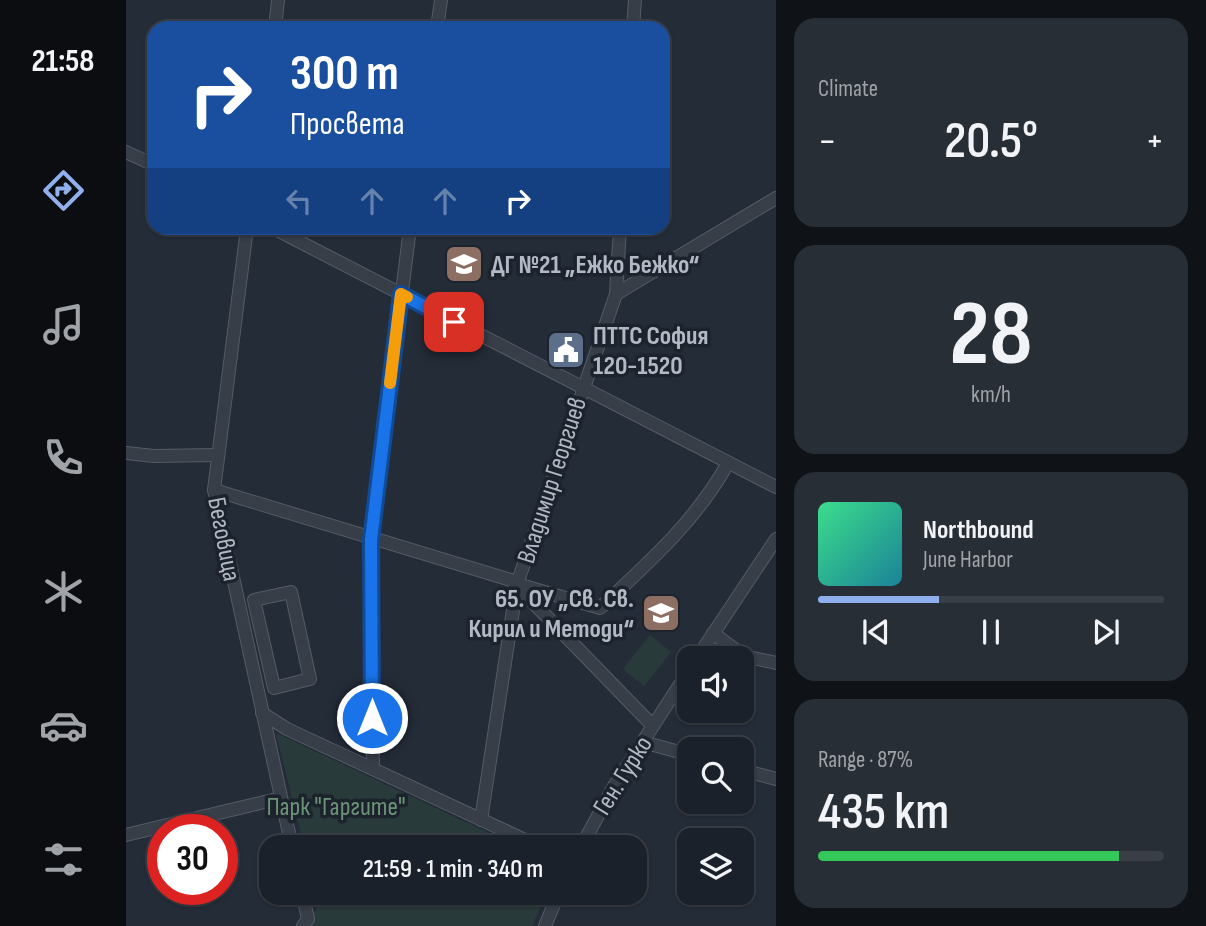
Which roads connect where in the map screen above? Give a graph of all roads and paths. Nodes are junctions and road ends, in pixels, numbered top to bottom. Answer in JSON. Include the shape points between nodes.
{"nodes":[{"id":1,"x":278,"y":0,"type":"edge"},
{"id":2,"x":441,"y":0,"type":"edge"},
{"id":3,"x":635,"y":0,"type":"edge"},
{"id":4,"x":276,"y":21,"type":"edge"},
{"id":5,"x":438,"y":21,"type":"edge"},
{"id":6,"x":634,"y":21,"type":"edge"},
{"id":7,"x":126,"y":152,"type":"edge"},
{"id":8,"x":147,"y":162,"type":"edge"},
{"id":9,"x":775,"y":198,"type":"edge"},
{"id":10,"x":246,"y":235,"type":"edge"},
{"id":11,"x":287,"y":235,"type":"edge"},
{"id":12,"x":409,"y":235,"type":"edge"},
{"id":13,"x":620,"y":235,"type":"edge"},
{"id":14,"x":401,"y":294,"type":"junction"},
{"id":15,"x":616,"y":294,"type":"junction"},
{"id":16,"x":582,"y":389,"type":"junction"},
{"id":17,"x":126,"y":453,"type":"edge"},
{"id":18,"x":217,"y":455,"type":"junction"},
{"id":19,"x":728,"y":463,"type":"junction"},
{"id":20,"x":775,"y":486,"type":"edge"},
{"id":21,"x":214,"y":490,"type":"junction"},
{"id":22,"x":371,"y":540,"type":"junction"},
{"id":23,"x":775,"y":541,"type":"edge"},
{"id":24,"x":517,"y":583,"type":"junction"},
{"id":25,"x":258,"y":619,"type":"junction"},
{"id":26,"x":242,"y":623,"type":"junction"},
{"id":27,"x":713,"y":633,"type":"junction"},
{"id":28,"x":705,"y":646,"type":"edge"},
{"id":29,"x":775,"y":663,"type":"edge"},
{"id":30,"x":677,"y":689,"type":"edge"},
{"id":31,"x":262,"y":713,"type":"junction"},
{"id":32,"x":653,"y":726,"type":"junction"},
{"id":33,"x":643,"y":742,"type":"junction"},
{"id":34,"x":677,"y":751,"type":"edge"},
{"id":35,"x":373,"y":769,"type":"junction"},
{"id":36,"x":754,"y":773,"type":"edge"},
{"id":37,"x":775,"y":779,"type":"edge"},
{"id":38,"x":281,"y":798,"type":"junction"},
{"id":39,"x":481,"y":820,"type":"junction"},
{"id":40,"x":126,"y":835,"type":"edge"},
{"id":41,"x":289,"y":835,"type":"edge"},
{"id":42,"x":514,"y":835,"type":"edge"},
{"id":43,"x":587,"y":835,"type":"edge"},
{"id":44,"x":554,"y":905,"type":"edge"},
{"id":45,"x":545,"y":926,"type":"edge"}],
"edges":[{"from":1,"to":4,"type":"street"},
{"from":2,"to":5,"type":"street"},
{"from":3,"to":6,"type":"street"},
{"from":7,"to":8,"type":"street"},
{"from":9,"to":15,"type":"street"},
{"from":10,"to":18,"type":"street","name":"Беговица"},
{"from":11,"to":14,"type":"street"},
{"from":12,"to":14,"type":"street"},
{"from":13,"to":15,"type":"street","name":"Владимир Георгиев"},
{"from":14,"to":16,"type":"street"},
{"from":14,"to":22,"type":"street"},
{"from":15,"to":16,"type":"street","name":"Владимир Георгиев"},
{"from":16,"to":19,"type":"street"},
{"from":16,"to":24,"type":"street","name":"Владимир Георгиев"},
{"from":17,"to":18,"type":"street"},
{"from":18,"to":21,"type":"street","name":"Беговица"},
{"from":19,"to":20,"type":"street"},
{"from":19,"to":24,"type":"street","via":[[683,529],[600,608]]},
{"from":21,"to":22,"type":"street"},
{"from":21,"to":26,"type":"street","name":"Беговица"},
{"from":22,"to":24,"type":"street"},
{"from":22,"to":35,"type":"street"},
{"from":23,"to":27,"type":"street"},
{"from":24,"to":32,"type":"street"},
{"from":24,"to":39,"type":"street","name":"Владимир Георгиев"},
{"from":25,"to":25,"type":"street","via":[[274,688],[310,680],[291,592],[254,600]]},
{"from":25,"to":26,"type":"street"},
{"from":26,"to":31,"type":"street","name":"Беговица"},
{"from":27,"to":28,"type":"street"},
{"from":27,"to":29,"type":"street","via":[[744,656]]},
{"from":30,"to":32,"type":"street","name":"Ген. Гурко"},
{"from":31,"to":35,"type":"street"},
{"from":31,"to":38,"type":"street","name":"Беговица"},
{"from":32,"to":33,"type":"street","name":"Ген. Гурко"},
{"from":33,"to":34,"type":"street"},
{"from":33,"to":43,"type":"street","name":"Ген. Гурко"},
{"from":35,"to":39,"type":"street"},
{"from":36,"to":37,"type":"street"},
{"from":38,"to":40,"type":"street"},
{"from":38,"to":41,"type":"street","name":"Беговица"},
{"from":39,"to":42,"type":"street"},
{"from":44,"to":45,"type":"street"}]}
